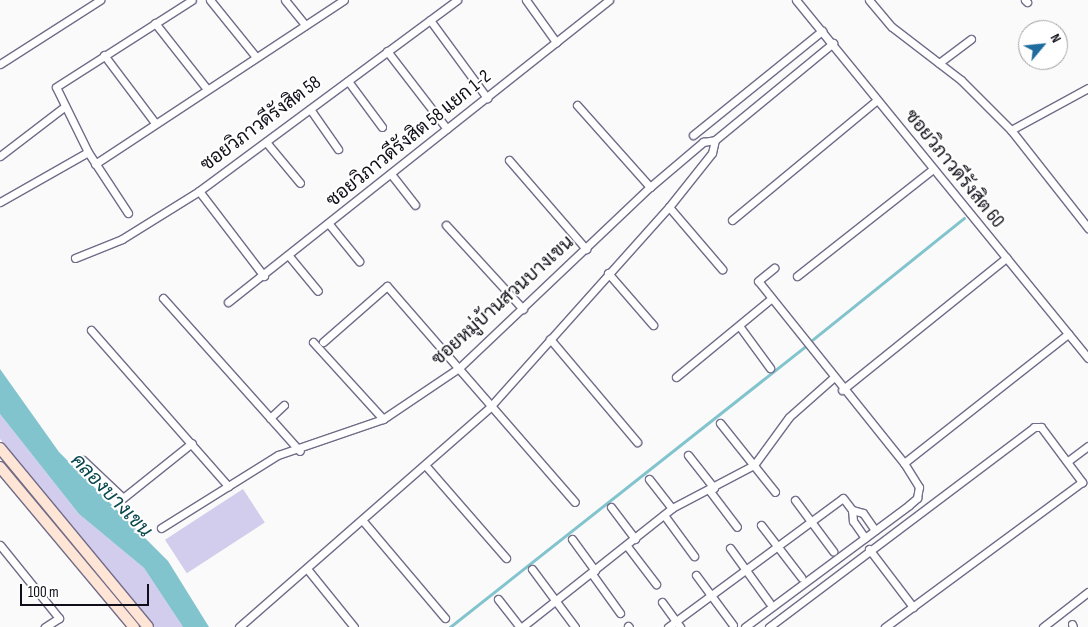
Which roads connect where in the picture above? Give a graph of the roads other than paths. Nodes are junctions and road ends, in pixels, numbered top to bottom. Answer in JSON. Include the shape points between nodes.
{"nodes":[{"id":1,"x":100,"y":0,"type":"edge"},
{"id":2,"x":192,"y":0,"type":"edge"},
{"id":3,"x":210,"y":0,"type":"edge"},
{"id":4,"x":285,"y":0,"type":"edge"},
{"id":5,"x":344,"y":0,"type":"edge"},
{"id":6,"x":458,"y":0,"type":"edge"},
{"id":7,"x":526,"y":0,"type":"edge"},
{"id":8,"x":609,"y":0,"type":"edge"},
{"id":9,"x":796,"y":0,"type":"edge"},
{"id":10,"x":869,"y":0,"type":"edge"},
{"id":11,"x":430,"y":20,"type":"junction"},
{"id":12,"x":155,"y":23,"type":"junction"},
{"id":13,"x":305,"y":25,"type":"junction"},
{"id":14,"x":822,"y":31,"type":"junction"},
{"id":15,"x":971,"y":39,"type":"dead end"},
{"id":16,"x":556,"y":42,"type":"junction"},
{"id":17,"x":833,"y":43,"type":"junction"},
{"id":18,"x":387,"y":51,"type":"junction"},
{"id":19,"x":104,"y":55,"type":"junction"},
{"id":20,"x":256,"y":57,"type":"junction"},
{"id":21,"x":940,"y":63,"type":"junction"},
{"id":22,"x":0,"y":64,"type":"edge"},
{"id":23,"x":348,"y":81,"type":"junction"},
{"id":24,"x":207,"y":89,"type":"junction"},
{"id":25,"x":1087,"y":91,"type":"edge"},
{"id":26,"x":487,"y":98,"type":"junction"},
{"id":27,"x":877,"y":100,"type":"junction"},
{"id":28,"x":577,"y":105,"type":"dead end"},
{"id":29,"x":64,"y":107,"type":"junction"},
{"id":30,"x":310,"y":109,"type":"junction"},
{"id":31,"x":156,"y":123,"type":"junction"},
{"id":32,"x":382,"y":127,"type":"dead end"},
{"id":33,"x":447,"y":129,"type":"junction"},
{"id":34,"x":1011,"y":130,"type":"junction"},
{"id":35,"x":693,"y":135,"type":"dead end"},
{"id":36,"x":715,"y":140,"type":"junction"},
{"id":37,"x":266,"y":142,"type":"junction"},
{"id":38,"x":338,"y":149,"type":"dead end"},
{"id":39,"x":88,"y":152,"type":"junction"},
{"id":40,"x":0,"y":156,"type":"edge"},
{"id":41,"x":509,"y":160,"type":"dead end"},
{"id":42,"x":95,"y":164,"type":"junction"},
{"id":43,"x":933,"y":169,"type":"junction"},
{"id":44,"x":391,"y":174,"type":"junction"},
{"id":45,"x":300,"y":183,"type":"dead end"},
{"id":46,"x":650,"y":187,"type":"junction"},
{"id":47,"x":199,"y":191,"type":"junction"},
{"id":48,"x":0,"y":202,"type":"edge"},
{"id":49,"x":415,"y":205,"type":"dead end"},
{"id":50,"x":669,"y":207,"type":"junction"},
{"id":51,"x":128,"y":213,"type":"dead end"},
{"id":52,"x":732,"y":220,"type":"dead end"},
{"id":53,"x":329,"y":224,"type":"junction"},
{"id":54,"x":446,"y":225,"type":"dead end"},
{"id":55,"x":1088,"y":228,"type":"edge"},
{"id":56,"x":586,"y":249,"type":"junction"},
{"id":57,"x":289,"y":256,"type":"junction"},
{"id":58,"x":75,"y":258,"type":"dead end"},
{"id":59,"x":1006,"y":258,"type":"junction"},
{"id":60,"x":359,"y":261,"type":"dead end"},
{"id":61,"x":774,"y":268,"type":"dead end"},
{"id":62,"x":722,"y":269,"type":"dead end"},
{"id":63,"x":608,"y":273,"type":"junction"},
{"id":64,"x":264,"y":276,"type":"junction"},
{"id":65,"x":797,"y":276,"type":"dead end"},
{"id":66,"x":318,"y":291,"type":"dead end"},
{"id":67,"x":163,"y":298,"type":"dead end"},
{"id":68,"x":772,"y":298,"type":"junction"},
{"id":69,"x":228,"y":302,"type":"dead end"},
{"id":70,"x":523,"y":308,"type":"junction"},
{"id":71,"x":653,"y":325,"type":"dead end"},
{"id":72,"x":740,"y":328,"type":"junction"},
{"id":73,"x":90,"y":330,"type":"dead end"},
{"id":74,"x":1068,"y":334,"type":"junction"},
{"id":75,"x":550,"y":339,"type":"junction"},
{"id":76,"x":312,"y":342,"type":"dead end"},
{"id":77,"x":322,"y":342,"type":"dead end"},
{"id":78,"x":1088,"y":358,"type":"edge"},
{"id":79,"x":459,"y":368,"type":"junction"},
{"id":80,"x":770,"y":368,"type":"dead end"},
{"id":81,"x":676,"y":377,"type":"dead end"},
{"id":82,"x":833,"y":378,"type":"junction"},
{"id":83,"x":842,"y":390,"type":"junction"},
{"id":84,"x":284,"y":405,"type":"dead end"},
{"id":85,"x":490,"y":407,"type":"junction"},
{"id":86,"x":270,"y":418,"type":"junction"},
{"id":87,"x":383,"y":419,"type":"junction"},
{"id":88,"x":720,"y":423,"type":"dead end"},
{"id":89,"x":637,"y":442,"type":"dead end"},
{"id":90,"x":192,"y":443,"type":"junction"},
{"id":91,"x":1088,"y":446,"type":"edge"},
{"id":92,"x":0,"y":448,"type":"edge"},
{"id":93,"x":300,"y":451,"type":"junction"},
{"id":94,"x":688,"y":455,"type":"dead end"},
{"id":95,"x":83,"y":460,"type":"dead end"},
{"id":96,"x":1068,"y":461,"type":"junction"},
{"id":97,"x":904,"y":463,"type":"junction"},
{"id":98,"x":754,"y":465,"type":"junction"},
{"id":99,"x":426,"y":466,"type":"junction"},
{"id":100,"x":0,"y":467,"type":"edge"},
{"id":101,"x":649,"y":479,"type":"dead end"},
{"id":102,"x":228,"y":486,"type":"junction"},
{"id":103,"x":711,"y":489,"type":"junction"},
{"id":104,"x":775,"y":492,"type":"dead end"},
{"id":105,"x":796,"y":500,"type":"dead end"},
{"id":106,"x":575,"y":502,"type":"dead end"},
{"id":107,"x":611,"y":507,"type":"dead end"},
{"id":108,"x":672,"y":508,"type":"junction"},
{"id":109,"x":852,"y":510,"type":"junction"},
{"id":110,"x":664,"y":515,"type":"junction"},
{"id":111,"x":363,"y":521,"type":"junction"},
{"id":112,"x":812,"y":522,"type":"junction"},
{"id":113,"x":761,"y":525,"type":"dead end"},
{"id":114,"x":162,"y":528,"type":"dead end"},
{"id":115,"x":737,"y":528,"type":"dead end"},
{"id":116,"x":875,"y":530,"type":"junction"},
{"id":117,"x":865,"y":538,"type":"junction"},
{"id":118,"x":572,"y":539,"type":"dead end"},
{"id":119,"x":635,"y":539,"type":"junction"},
{"id":120,"x":0,"y":544,"type":"edge"},
{"id":121,"x":627,"y":546,"type":"junction"},
{"id":122,"x":778,"y":547,"type":"junction"},
{"id":123,"x":730,"y":548,"type":"dead end"},
{"id":124,"x":869,"y":549,"type":"junction"},
{"id":125,"x":833,"y":551,"type":"dead end"},
{"id":126,"x":694,"y":556,"type":"dead end"},
{"id":127,"x":506,"y":558,"type":"dead end"},
{"id":128,"x":532,"y":569,"type":"dead end"},
{"id":129,"x":308,"y":570,"type":"junction"},
{"id":130,"x":746,"y":570,"type":"junction"},
{"id":131,"x":593,"y":572,"type":"junction"},
{"id":132,"x":696,"y":575,"type":"dead end"},
{"id":133,"x":801,"y":577,"type":"dead end"},
{"id":134,"x":656,"y":584,"type":"dead end"},
{"id":135,"x":1088,"y":592,"type":"edge"},
{"id":136,"x":711,"y":596,"type":"junction"},
{"id":137,"x":498,"y":599,"type":"dead end"},
{"id":138,"x":556,"y":601,"type":"junction"},
{"id":139,"x":662,"y":602,"type":"dead end"},
{"id":140,"x":769,"y":602,"type":"dead end"},
{"id":141,"x":913,"y":607,"type":"junction"},
{"id":142,"x":620,"y":613,"type":"dead end"},
{"id":143,"x":445,"y":618,"type":"dead end"},
{"id":144,"x":678,"y":624,"type":"edge"},
{"id":145,"x":733,"y":625,"type":"dead end"},
{"id":146,"x":45,"y":627,"type":"edge"},
{"id":147,"x":134,"y":627,"type":"edge"},
{"id":148,"x":148,"y":627,"type":"edge"},
{"id":149,"x":239,"y":627,"type":"edge"},
{"id":150,"x":354,"y":627,"type":"edge"},
{"id":151,"x":521,"y":627,"type":"edge"},
{"id":152,"x":575,"y":627,"type":"edge"},
{"id":153,"x":668,"y":627,"type":"edge"},
{"id":154,"x":745,"y":627,"type":"edge"},
{"id":155,"x":769,"y":627,"type":"edge"},
{"id":156,"x":885,"y":627,"type":"edge"},
{"id":157,"x":1043,"y":627,"type":"edge"}],
"edges":[{"from":1,"to":22,"type":"street"},
{"from":2,"to":12,"type":"street"},
{"from":3,"to":20,"type":"street"},
{"from":4,"to":13,"type":"street"},
{"from":5,"to":13,"type":"street"},
{"from":6,"to":11,"type":"street","name":"ซอยวิภาวดีรังสิต 58"},
{"from":7,"to":16,"type":"street"},
{"from":8,"to":16,"type":"street","name":"ซอยวิภาวดีรังสิต 58 แยก 1-2"},
{"from":9,"to":14,"type":"street","name":"ซอยวิภาวดีรังสิต 60"},
{"from":10,"to":21,"type":"street","via":[[892,27]]},
{"from":11,"to":18,"type":"street","name":"ซอยวิภาวดีรังสิต 58"},
{"from":11,"to":26,"type":"street"},
{"from":12,"to":19,"type":"street"},
{"from":12,"to":24,"type":"street"},
{"from":13,"to":20,"type":"street"},
{"from":14,"to":17,"type":"street","name":"ซอยวิภาวดีรังสิต 60"},
{"from":14,"to":35,"type":"street"},
{"from":15,"to":21,"type":"street"},
{"from":16,"to":26,"type":"street","name":"ซอยวิภาวดีรังสิต 58 แยก 1-2"},
{"from":17,"to":27,"type":"street","name":"ซอยวิภาวดีรังสิต 60"},
{"from":17,"to":36,"type":"street","name":"ซอยหมู่บ้านสวนบางเขน"},
{"from":18,"to":23,"type":"street","name":"ซอยวิภาวดีรังสิต 58"},
{"from":18,"to":33,"type":"street"},
{"from":19,"to":29,"type":"street","via":[[58,84]]},
{"from":19,"to":31,"type":"street"},
{"from":20,"to":24,"type":"street"},
{"from":21,"to":34,"type":"street"},
{"from":23,"to":30,"type":"street","name":"ซอยวิภาวดีรังสิต 58"},
{"from":23,"to":32,"type":"street"},
{"from":24,"to":31,"type":"street"},
{"from":25,"to":34,"type":"street"},
{"from":26,"to":33,"type":"street","name":"ซอยวิภาวดีรังสิต 58 แยก 1-2"},
{"from":27,"to":43,"type":"street","name":"ซอยวิภาวดีรังสิต 60"},
{"from":27,"to":52,"type":"street"},
{"from":28,"to":46,"type":"street"},
{"from":29,"to":39,"type":"street"},
{"from":29,"to":40,"type":"street"},
{"from":30,"to":37,"type":"street","name":"ซอยวิภาวดีรังสิต 58"},
{"from":30,"to":38,"type":"street"},
{"from":31,"to":42,"type":"street"},
{"from":33,"to":44,"type":"street","name":"ซอยวิภาวดีรังสิต 58 แยก 1-2"},
{"from":34,"to":55,"type":"street"},
{"from":36,"to":46,"type":"street","name":"ซอยหมู่บ้านสวนบางเขน","via":[[703,142]]},
{"from":36,"to":50,"type":"street","name":"ซอยหมู่บ้านสวนบางเขน","via":[[712,153]]},
{"from":37,"to":45,"type":"street"},
{"from":37,"to":47,"type":"street","name":"ซอยวิภาวดีรังสิต 58"},
{"from":39,"to":42,"type":"street"},
{"from":39,"to":48,"type":"street"},
{"from":41,"to":56,"type":"street"},
{"from":42,"to":51,"type":"street"},
{"from":43,"to":59,"type":"street","name":"ซอยวิภาวดีรังสิต 60"},
{"from":43,"to":65,"type":"street"},
{"from":44,"to":49,"type":"street"},
{"from":44,"to":53,"type":"street","name":"ซอยวิภาวดีรังสิต 58 แยก 1-2"},
{"from":46,"to":56,"type":"street","name":"ซอยหมู่บ้านสวนบางเขน"},
{"from":47,"to":58,"type":"street","name":"ซอยวิภาวดีรังสิต 58","via":[[122,239]]},
{"from":47,"to":64,"type":"street"},
{"from":50,"to":62,"type":"street"},
{"from":50,"to":63,"type":"street","name":"ซอยหมู่บ้านสวนบางเขน"},
{"from":53,"to":57,"type":"street","name":"ซอยวิภาวดีรังสิต 58 แยก 1-2"},
{"from":53,"to":60,"type":"street"},
{"from":54,"to":70,"type":"street"},
{"from":56,"to":70,"type":"street","name":"ซอยหมู่บ้านสวนบางเขน"},
{"from":57,"to":64,"type":"street","name":"ซอยวิภาวดีรังสิต 58 แยก 1-2"},
{"from":57,"to":66,"type":"street"},
{"from":59,"to":74,"type":"street","name":"ซอยวิภาวดีรังสิต 60"},
{"from":59,"to":83,"type":"street"},
{"from":61,"to":68,"type":"street","via":[[758,281]]},
{"from":63,"to":71,"type":"street"},
{"from":63,"to":75,"type":"street","name":"ซอยหมู่บ้านสวนบางเขน"},
{"from":64,"to":69,"type":"street","name":"ซอยวิภาวดีรังสิต 58 แยก 1-2"},
{"from":67,"to":86,"type":"street"},
{"from":68,"to":72,"type":"street"},
{"from":68,"to":82,"type":"street"},
{"from":70,"to":79,"type":"street","name":"ซอยหมู่บ้านสวนบางเขน"},
{"from":72,"to":80,"type":"street"},
{"from":72,"to":81,"type":"street"},
{"from":73,"to":90,"type":"street"},
{"from":74,"to":78,"type":"street","name":"ซอยวิภาวดีรังสิต 60"},
{"from":74,"to":97,"type":"street"},
{"from":75,"to":85,"type":"street","name":"ซอยหมู่บ้านสวนบางเขน"},
{"from":75,"to":89,"type":"street"},
{"from":76,"to":87,"type":"street"},
{"from":77,"to":79,"type":"street","via":[[388,286]]},
{"from":79,"to":85,"type":"street"},
{"from":79,"to":87,"type":"street","name":"ซอยหมู่บ้านสวนบางเขน"},
{"from":82,"to":83,"type":"street"},
{"from":82,"to":98,"type":"street","via":[[789,417]]},
{"from":83,"to":97,"type":"street"},
{"from":84,"to":86,"type":"street"},
{"from":85,"to":99,"type":"street","name":"ซอยหมู่บ้านสวนบางเขน"},
{"from":85,"to":106,"type":"street"},
{"from":86,"to":93,"type":"street"},
{"from":87,"to":93,"type":"street","name":"ซอยหมู่บ้านสวนบางเขน"},
{"from":88,"to":98,"type":"street"},
{"from":90,"to":95,"type":"street","via":[[123,498]]},
{"from":90,"to":102,"type":"street"},
{"from":91,"to":96,"type":"street"},
{"from":92,"to":148,"type":"main road"},
{"from":93,"to":102,"type":"street","name":"ซอยหมู่บ้านสวนบางเขน","via":[[278,455]]},
{"from":94,"to":103,"type":"street"},
{"from":96,"to":124,"type":"street","via":[[1041,428],[1034,426]]},
{"from":96,"to":141,"type":"street","via":[[1080,476],[1078,486]]},
{"from":97,"to":116,"type":"street","via":[[919,487],[917,498]]},
{"from":98,"to":103,"type":"street"},
{"from":98,"to":104,"type":"street"},
{"from":99,"to":111,"type":"street","name":"ซอยหมู่บ้านสวนบางเขน"},
{"from":99,"to":127,"type":"street"},
{"from":100,"to":147,"type":"main road"},
{"from":101,"to":108,"type":"street"},
{"from":102,"to":114,"type":"street","name":"ซอยหมู่บ้านสวนบางเขน"},
{"from":103,"to":108,"type":"street"},
{"from":103,"to":115,"type":"street"},
{"from":105,"to":112,"type":"street"},
{"from":107,"to":119,"type":"street"},
{"from":108,"to":110,"type":"street"},
{"from":109,"to":112,"type":"street","via":[[843,498]]},
{"from":109,"to":116,"type":"street","via":[[862,513]]},
{"from":109,"to":117,"type":"street","via":[[853,521]]},
{"from":110,"to":119,"type":"street"},
{"from":110,"to":126,"type":"street"},
{"from":111,"to":129,"type":"street","name":"ซอยหมู่บ้านสวนบางเขน"},
{"from":111,"to":143,"type":"street"},
{"from":112,"to":122,"type":"street"},
{"from":112,"to":125,"type":"street"},
{"from":113,"to":122,"type":"street"},
{"from":116,"to":117,"type":"street"},
{"from":117,"to":154,"type":"street"},
{"from":118,"to":131,"type":"street"},
{"from":119,"to":121,"type":"street"},
{"from":120,"to":146,"type":"street","via":[[59,618]]},
{"from":121,"to":131,"type":"street"},
{"from":121,"to":134,"type":"street"},
{"from":122,"to":130,"type":"street"},
{"from":122,"to":133,"type":"street"},
{"from":123,"to":130,"type":"street"},
{"from":124,"to":141,"type":"street"},
{"from":124,"to":155,"type":"street"},
{"from":128,"to":138,"type":"street"},
{"from":129,"to":149,"type":"street","name":"ซอยหมู่บ้านสวนบางเขน"},
{"from":129,"to":150,"type":"street"},
{"from":130,"to":136,"type":"street"},
{"from":130,"to":140,"type":"street"},
{"from":131,"to":138,"type":"street"},
{"from":131,"to":142,"type":"street"},
{"from":132,"to":136,"type":"street"},
{"from":135,"to":157,"type":"street"},
{"from":136,"to":144,"type":"street"},
{"from":136,"to":145,"type":"street"},
{"from":137,"to":151,"type":"street"},
{"from":138,"to":151,"type":"street"},
{"from":138,"to":152,"type":"street"},
{"from":139,"to":144,"type":"street"},
{"from":141,"to":156,"type":"street"},
{"from":144,"to":153,"type":"street"}]}
